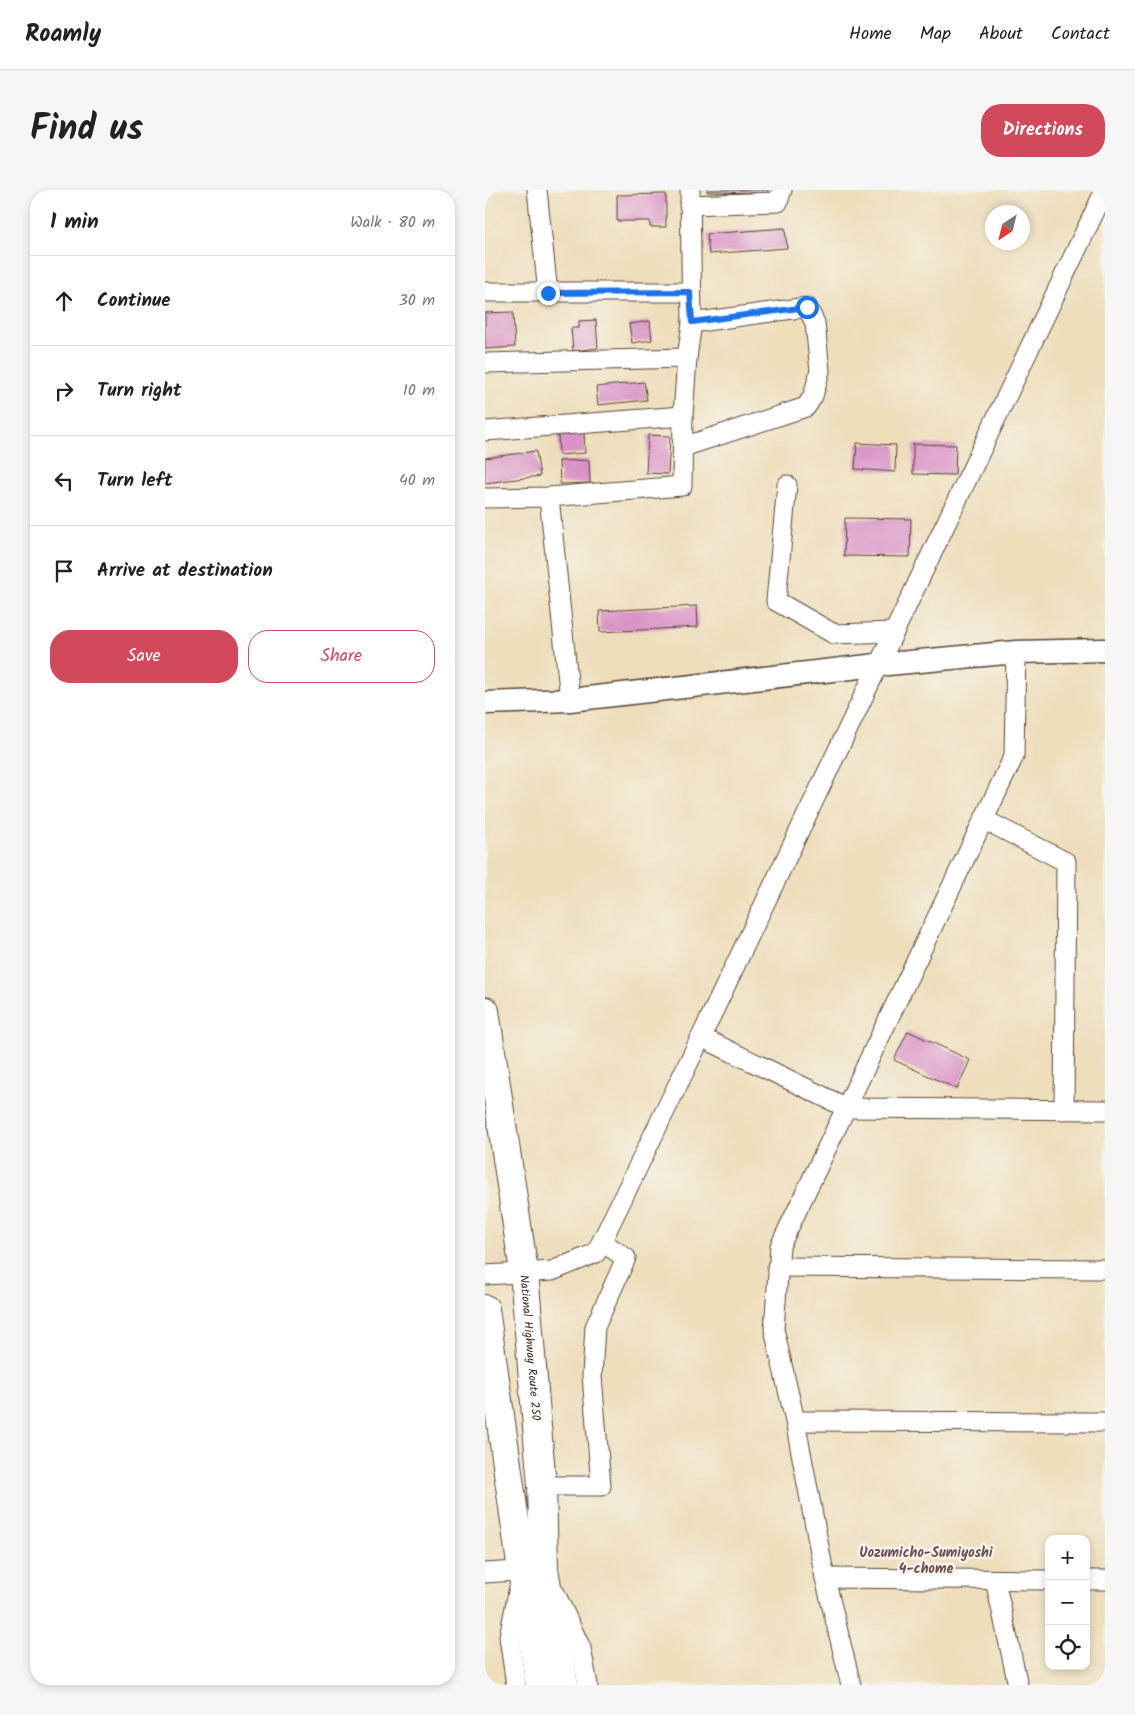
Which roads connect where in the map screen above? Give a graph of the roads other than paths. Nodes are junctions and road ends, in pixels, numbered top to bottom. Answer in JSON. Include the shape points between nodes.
{"nodes":[{"id":1,"x":537,"y":190,"type":"edge"},
{"id":2,"x":782,"y":190,"type":"edge"},
{"id":3,"x":1105,"y":190,"type":"edge"},
{"id":4,"x":689,"y":197,"type":"edge"},
{"id":5,"x":485,"y":292,"type":"edge"},
{"id":6,"x":690,"y":292,"type":"junction"},
{"id":7,"x":548,"y":293,"type":"junction"},
{"id":8,"x":692,"y":322,"type":"junction"},
{"id":9,"x":687,"y":358,"type":"junction"},
{"id":10,"x":485,"y":363,"type":"edge"},
{"id":11,"x":683,"y":416,"type":"junction"},
{"id":12,"x":485,"y":431,"type":"edge"},
{"id":13,"x":683,"y":447,"type":"junction"},
{"id":14,"x":787,"y":485,"type":"dead end"},
{"id":15,"x":549,"y":497,"type":"junction"},
{"id":16,"x":485,"y":498,"type":"edge"},
{"id":17,"x":893,"y":632,"type":"junction"},
{"id":18,"x":1105,"y":650,"type":"edge"},
{"id":19,"x":1016,"y":652,"type":"junction"},
{"id":20,"x":877,"y":665,"type":"junction"},
{"id":21,"x":570,"y":700,"type":"junction"},
{"id":22,"x":485,"y":703,"type":"edge"},
{"id":23,"x":985,"y":820,"type":"junction"},
{"id":24,"x":485,"y":1012,"type":"edge"},
{"id":25,"x":701,"y":1037,"type":"junction"},
{"id":26,"x":847,"y":1108,"type":"junction"},
{"id":27,"x":1064,"y":1110,"type":"junction"},
{"id":28,"x":1105,"y":1110,"type":"edge"},
{"id":29,"x":602,"y":1242,"type":"junction"},
{"id":30,"x":777,"y":1267,"type":"junction"},
{"id":31,"x":1105,"y":1269,"type":"edge"},
{"id":32,"x":524,"y":1272,"type":"junction"},
{"id":33,"x":485,"y":1275,"type":"edge"},
{"id":34,"x":485,"y":1310,"type":"edge"},
{"id":35,"x":795,"y":1421,"type":"junction"},
{"id":36,"x":1105,"y":1422,"type":"edge"},
{"id":37,"x":542,"y":1486,"type":"junction"},
{"id":38,"x":533,"y":1570,"type":"junction"},
{"id":39,"x":485,"y":1572,"type":"edge"},
{"id":40,"x":825,"y":1578,"type":"junction"},
{"id":41,"x":995,"y":1580,"type":"junction"},
{"id":42,"x":1045,"y":1580,"type":"edge"},
{"id":43,"x":1090,"y":1580,"type":"edge"},
{"id":44,"x":1105,"y":1580,"type":"edge"},
{"id":45,"x":516,"y":1685,"type":"edge"},
{"id":46,"x":540,"y":1685,"type":"edge"},
{"id":47,"x":564,"y":1685,"type":"edge"},
{"id":48,"x":588,"y":1685,"type":"edge"},
{"id":49,"x":851,"y":1685,"type":"edge"},
{"id":50,"x":1018,"y":1685,"type":"edge"}],
"edges":[{"from":1,"to":7,"type":"street"},
{"from":2,"to":4,"type":"street","via":[[778,202]]},
{"from":3,"to":17,"type":"street"},
{"from":4,"to":6,"type":"street"},
{"from":5,"to":7,"type":"street"},
{"from":6,"to":7,"type":"street"},
{"from":6,"to":8,"type":"street"},
{"from":8,"to":9,"type":"street"},
{"from":8,"to":13,"type":"street","via":[[807,307],[815,323],[820,371],[807,407]]},
{"from":9,"to":10,"type":"street"},
{"from":9,"to":11,"type":"street"},
{"from":11,"to":12,"type":"street"},
{"from":11,"to":13,"type":"street"},
{"from":13,"to":15,"type":"street","via":[[682,486]]},
{"from":14,"to":17,"type":"street","via":[[776,601],[834,634]]},
{"from":15,"to":16,"type":"street"},
{"from":15,"to":21,"type":"street"},
{"from":17,"to":20,"type":"street"},
{"from":18,"to":19,"type":"street"},
{"from":19,"to":20,"type":"street"},
{"from":19,"to":23,"type":"street","via":[[1015,756]]},
{"from":20,"to":21,"type":"street"},
{"from":20,"to":25,"type":"street"},
{"from":21,"to":22,"type":"street"},
{"from":23,"to":26,"type":"street"},
{"from":23,"to":27,"type":"street","via":[[1066,862]]},
{"from":24,"to":32,"type":"highway","name":"National Highway Route 250"},
{"from":25,"to":26,"type":"street"},
{"from":25,"to":29,"type":"street"},
{"from":26,"to":27,"type":"street"},
{"from":26,"to":30,"type":"street","via":[[780,1246]]},
{"from":27,"to":28,"type":"street"},
{"from":29,"to":32,"type":"street","via":[[596,1253],[553,1271]]},
{"from":29,"to":37,"type":"street","via":[[626,1258],[595,1327],[592,1376],[601,1486]]},
{"from":30,"to":31,"type":"street"},
{"from":30,"to":35,"type":"street","via":[[774,1329]]},
{"from":32,"to":33,"type":"street"},
{"from":32,"to":37,"type":"highway","name":"National Highway Route 250"},
{"from":34,"to":38,"type":"highway","name":"National Highway Route 250"},
{"from":35,"to":36,"type":"street"},
{"from":35,"to":40,"type":"street"},
{"from":37,"to":38,"type":"highway","name":"National Highway Route 250"},
{"from":38,"to":39,"type":"street"},
{"from":38,"to":45,"type":"street","via":[[509,1637]]},
{"from":38,"to":46,"type":"highway","name":"National Highway Route 250"},
{"from":38,"to":47,"type":"highway","name":"National Highway Route 250"},
{"from":38,"to":48,"type":"street","via":[[581,1648]]},
{"from":40,"to":41,"type":"street"},
{"from":40,"to":49,"type":"street"},
{"from":41,"to":42,"type":"street"},
{"from":41,"to":50,"type":"street"},
{"from":43,"to":44,"type":"street"}]}
